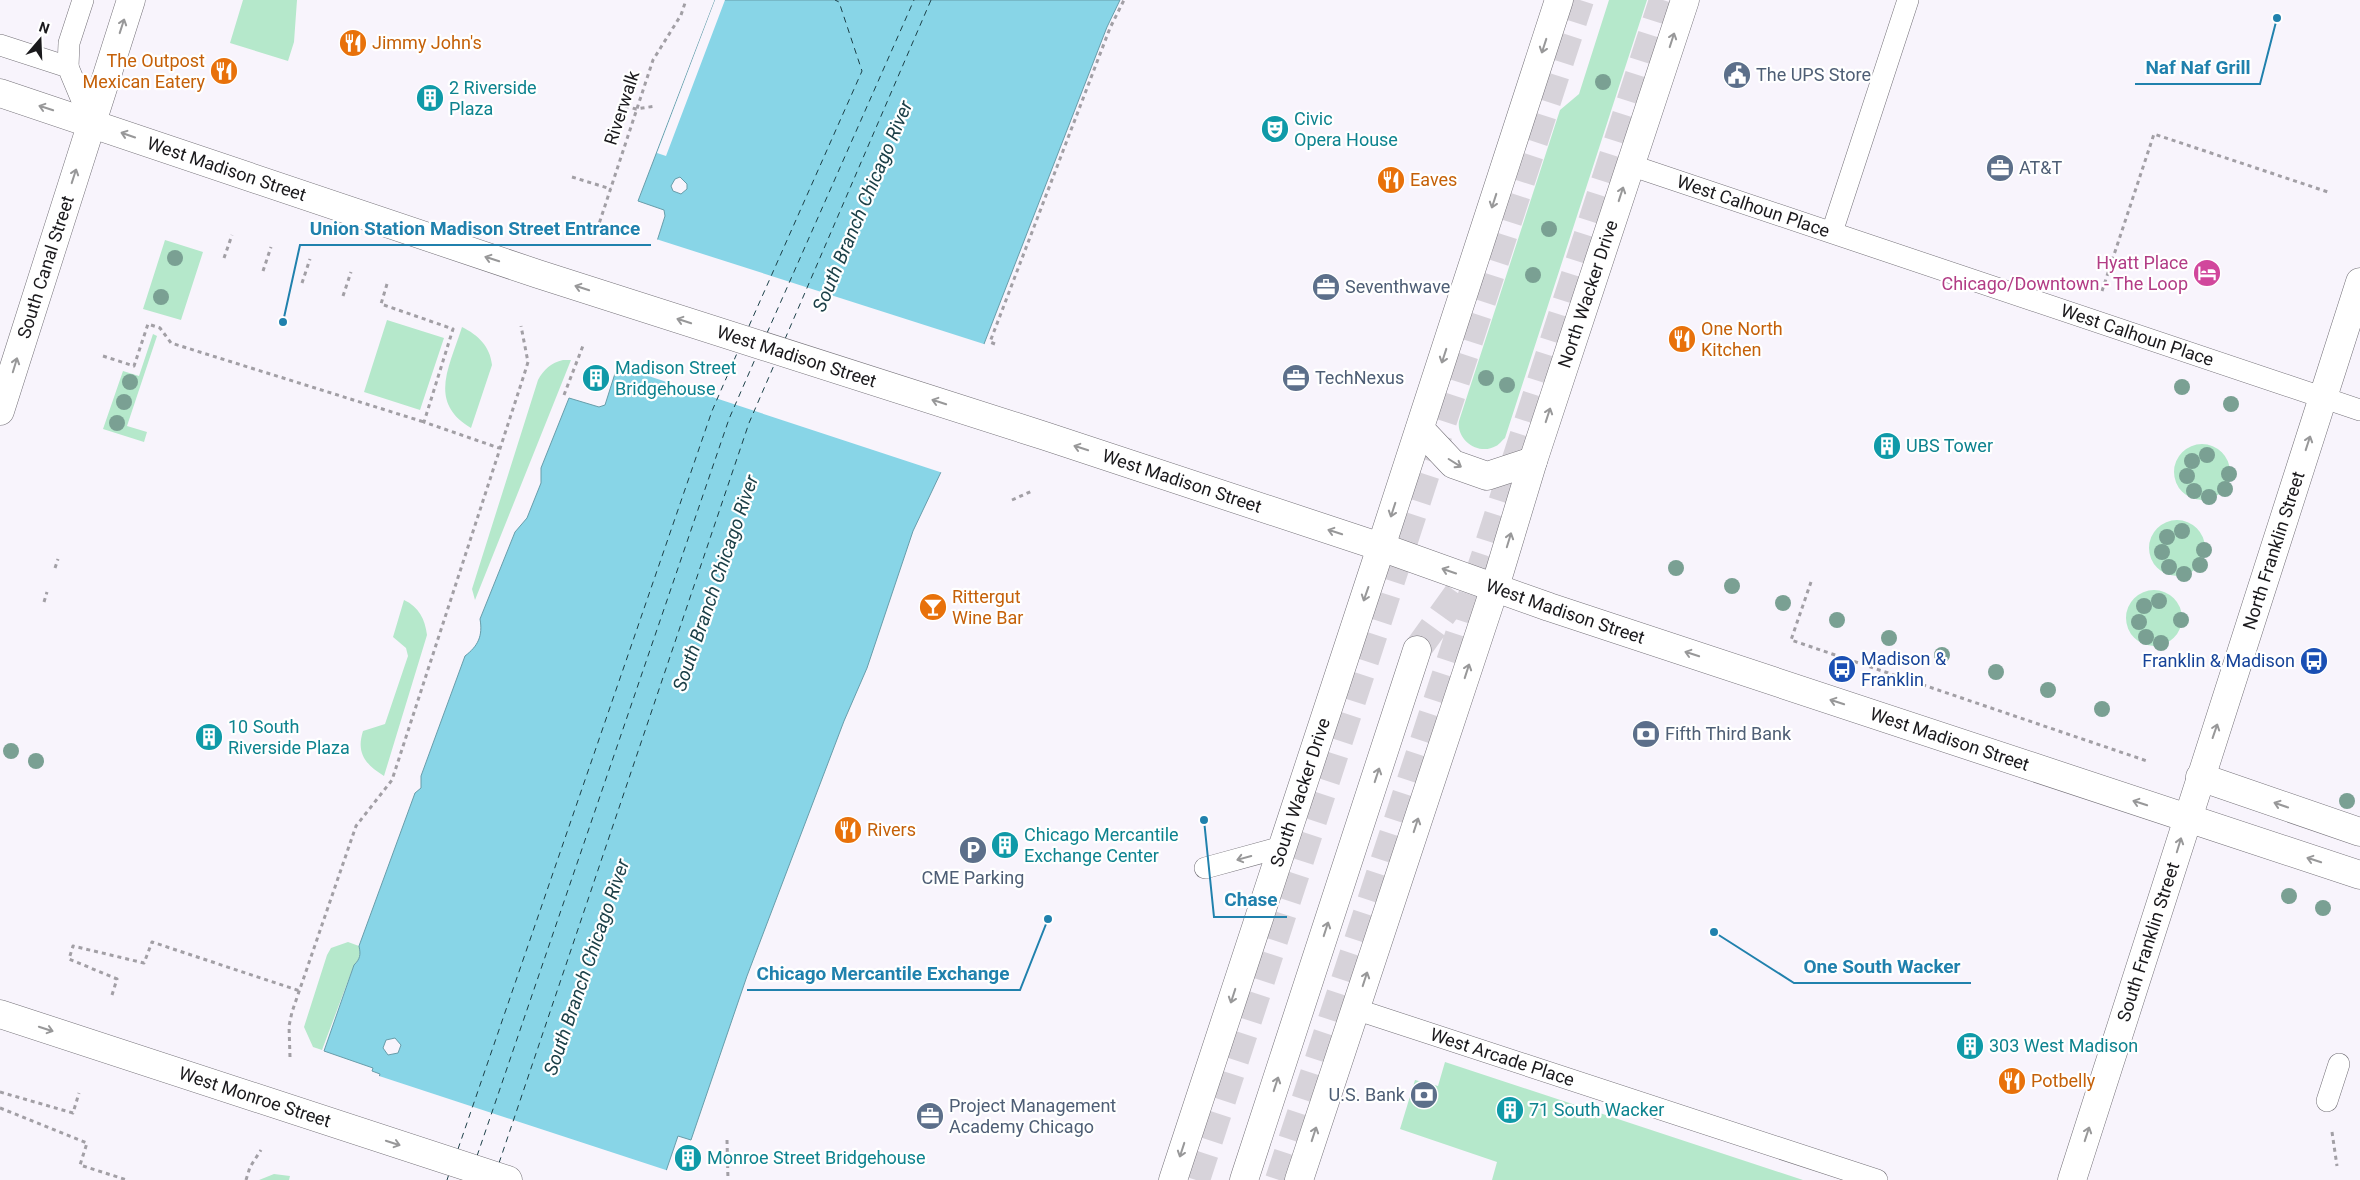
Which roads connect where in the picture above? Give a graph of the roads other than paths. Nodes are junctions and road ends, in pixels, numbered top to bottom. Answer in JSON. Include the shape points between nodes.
{"nodes":[{"id":1,"x":83,"y":0,"type":"edge"},
{"id":2,"x":131,"y":0,"type":"edge"},
{"id":3,"x":1559,"y":0,"type":"edge"},
{"id":4,"x":1685,"y":0,"type":"edge"},
{"id":5,"x":1908,"y":0,"type":"edge"},
{"id":6,"x":0,"y":45,"type":"edge"},
{"id":7,"x":68,"y":67,"type":"junction"},
{"id":8,"x":0,"y":93,"type":"edge"},
{"id":9,"x":91,"y":122,"type":"junction"},
{"id":10,"x":1630,"y":165,"type":"junction"},
{"id":11,"x":1832,"y":232,"type":"junction"},
{"id":12,"x":2360,"y":282,"type":"edge"},
{"id":13,"x":2322,"y":397,"type":"junction"},
{"id":14,"x":2360,"y":410,"type":"edge"},
{"id":15,"x":0,"y":411,"type":"edge"},
{"id":16,"x":1420,"y":430,"type":"junction"},
{"id":17,"x":1533,"y":461,"type":"junction"},
{"id":18,"x":1382,"y":547,"type":"junction"},
{"id":19,"x":1495,"y":587,"type":"junction"},
{"id":20,"x":1417,"y":650,"type":"tunnel mouth"},
{"id":21,"x":2200,"y":778,"type":"junction"},
{"id":22,"x":2187,"y":819,"type":"junction"},
{"id":23,"x":2360,"y":832,"type":"edge"},
{"id":24,"x":1282,"y":848,"type":"junction"},
{"id":25,"x":1205,"y":868,"type":"dead end"},
{"id":26,"x":2360,"y":875,"type":"edge"},
{"id":27,"x":1355,"y":1009,"type":"junction"},
{"id":28,"x":0,"y":1014,"type":"edge"},
{"id":29,"x":2339,"y":1064,"type":"dead end"},
{"id":30,"x":2328,"y":1102,"type":"dead end"},
{"id":31,"x":508,"y":1180,"type":"edge"},
{"id":32,"x":1173,"y":1180,"type":"edge"},
{"id":33,"x":1244,"y":1180,"type":"edge"},
{"id":34,"x":1299,"y":1180,"type":"edge"},
{"id":35,"x":1877,"y":1180,"type":"edge"},
{"id":36,"x":2072,"y":1180,"type":"edge"}],
"edges":[{"from":1,"to":7,"type":"lane","via":[[69,43]]},
{"from":9,"to":2,"type":"main road","name":"South Canal Street","one_way":true},
{"from":3,"to":16,"type":"main road","one_way":true},
{"from":10,"to":4,"type":"main road","name":"North Wacker Drive","one_way":true},
{"from":5,"to":11,"type":"lane"},
{"from":6,"to":7,"type":"lane"},
{"from":7,"to":9,"type":"lane"},
{"from":9,"to":8,"type":"main road","name":"West Madison Street","one_way":true},
{"from":15,"to":9,"type":"main road","name":"South Canal Street","one_way":true},
{"from":18,"to":9,"type":"main road","name":"West Madison Street","one_way":true,"via":[[339,208]]},
{"from":10,"to":11,"type":"lane","name":"West Calhoun Place"},
{"from":17,"to":10,"type":"main road","name":"North Wacker Drive","one_way":true},
{"from":11,"to":13,"type":"lane","name":"West Calhoun Place"},
{"from":12,"to":13,"type":"main road","name":"North Franklin Street"},
{"from":13,"to":14,"type":"lane","name":"West Calhoun Place"},
{"from":21,"to":13,"type":"main road","name":"North Franklin Street","one_way":true},
{"from":16,"to":17,"type":"main road","one_way":true,"via":[[1453,464],[1487,476]]},
{"from":16,"to":18,"type":"main road","one_way":true},
{"from":19,"to":17,"type":"main road","name":"North Wacker Drive","one_way":true},
{"from":19,"to":18,"type":"main road","name":"West Madison Street","one_way":true},
{"from":18,"to":24,"type":"main road","name":"South Wacker Drive","one_way":true},
{"from":22,"to":19,"type":"main road","name":"West Madison Street","one_way":true},
{"from":27,"to":19,"type":"main road","one_way":true},
{"from":33,"to":20,"type":"main road","one_way":true},
{"from":21,"to":22,"type":"main road","name":"North Franklin Street"},
{"from":23,"to":21,"type":"main road","one_way":true},
{"from":26,"to":22,"type":"main road","name":"West Madison Street","one_way":true},
{"from":36,"to":22,"type":"main road","name":"South Franklin Street","one_way":true},
{"from":24,"to":25,"type":"lane","one_way":true},
{"from":24,"to":32,"type":"main road","name":"South Wacker Drive","one_way":true},
{"from":34,"to":27,"type":"main road","one_way":true},
{"from":27,"to":35,"type":"lane","name":"West Arcade Place"},
{"from":28,"to":31,"type":"main road","name":"West Monroe Street","one_way":true},
{"from":29,"to":30,"type":"lane"}]}
